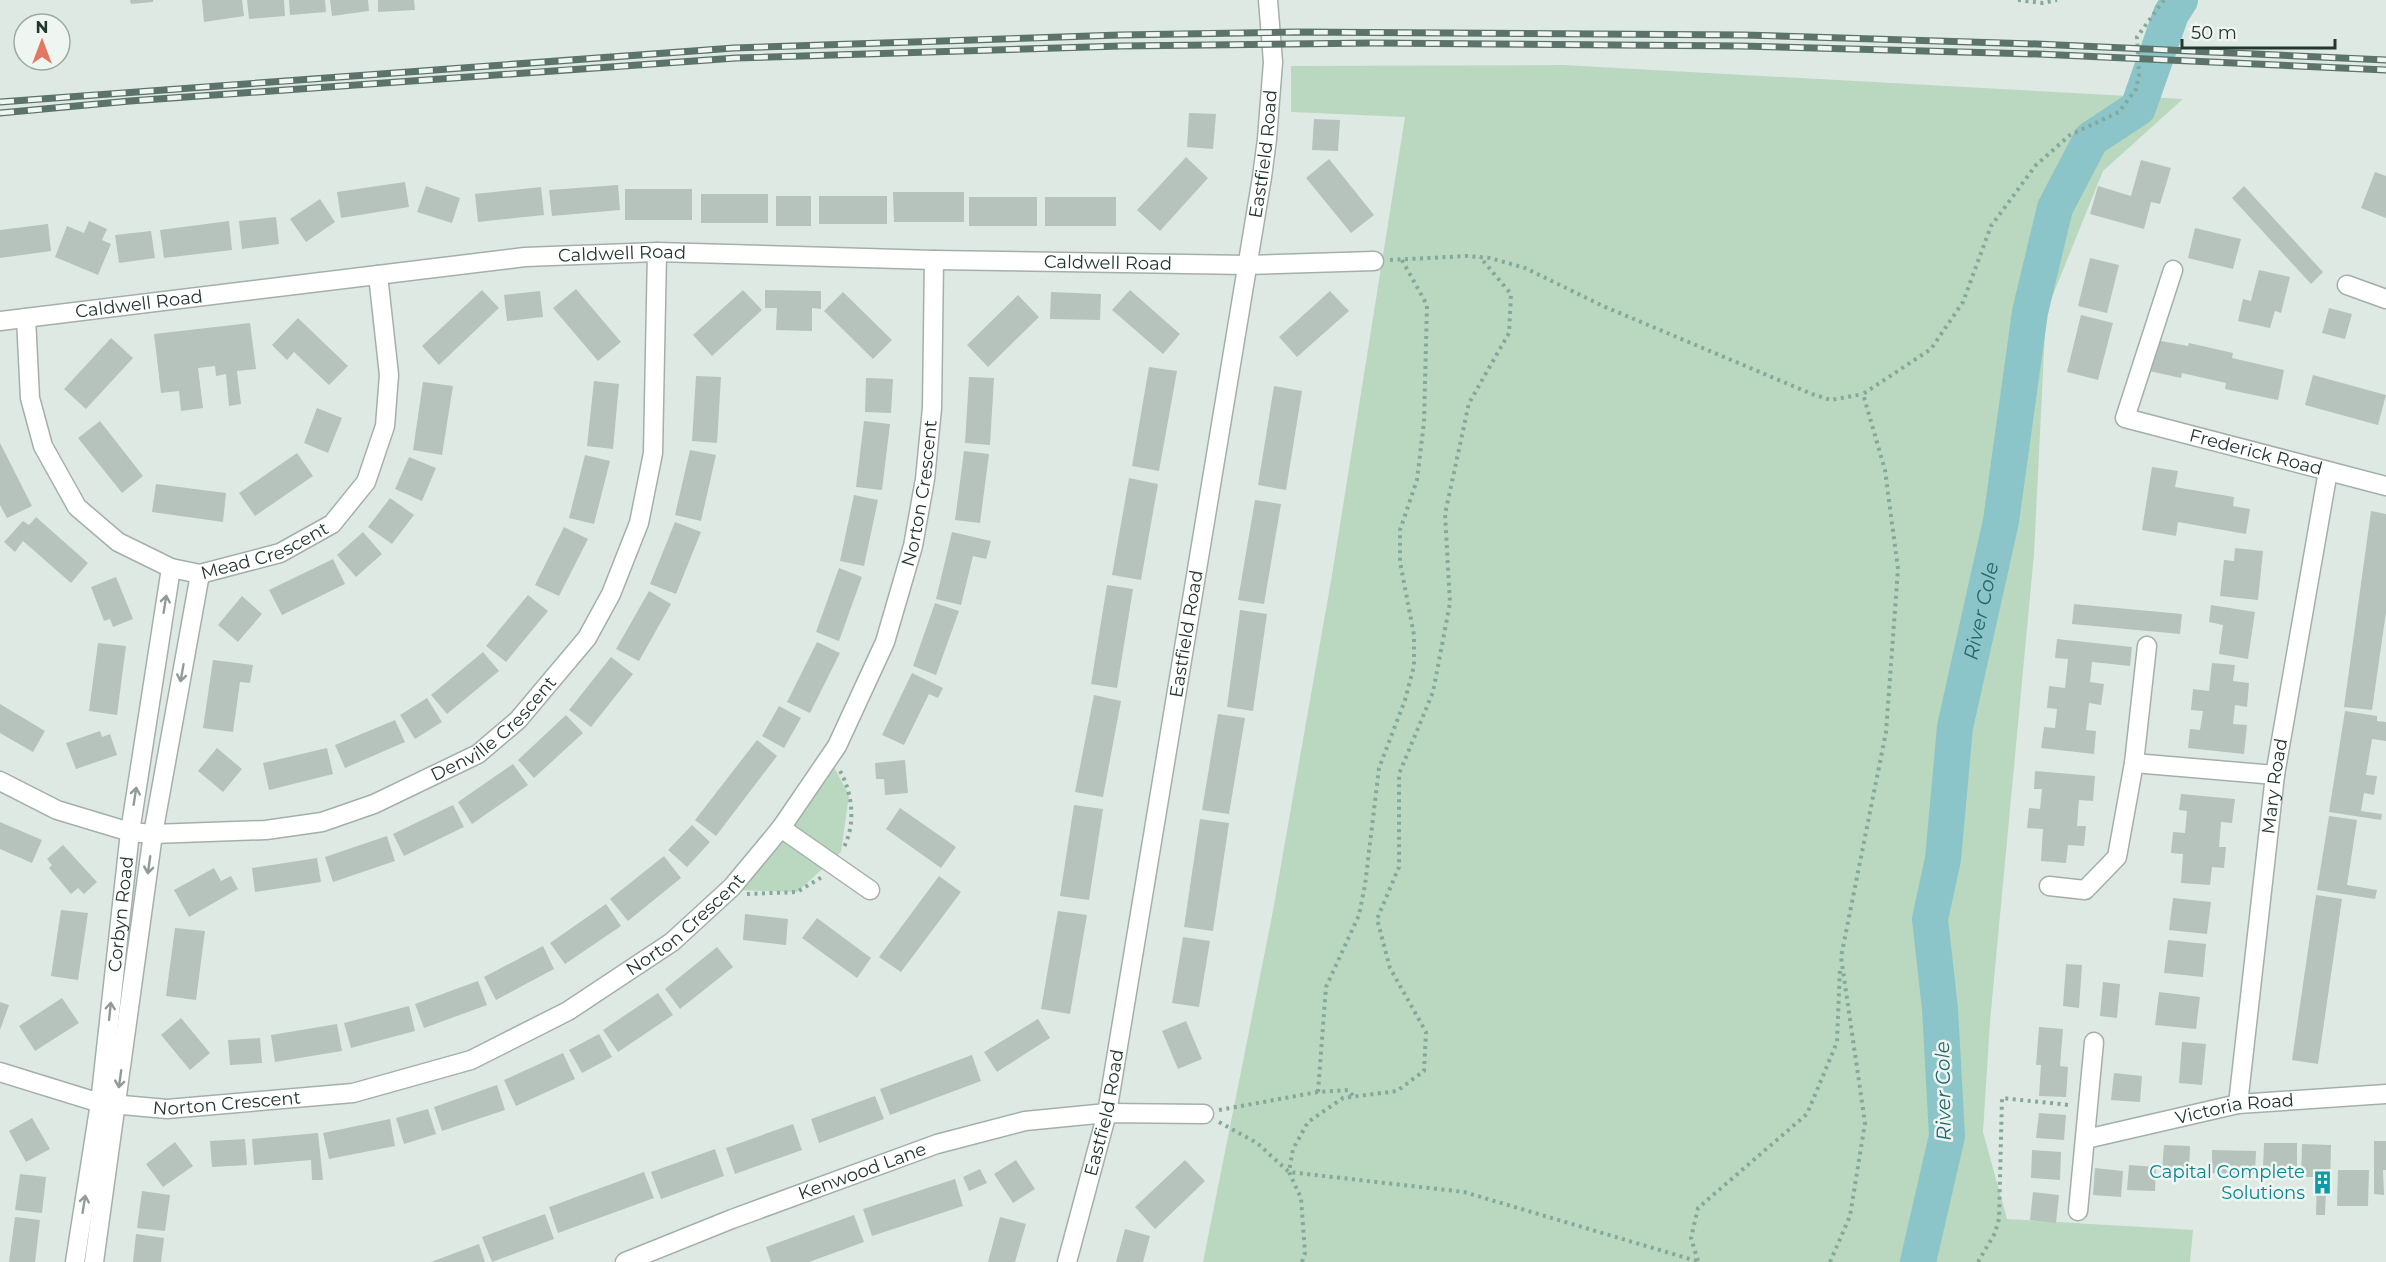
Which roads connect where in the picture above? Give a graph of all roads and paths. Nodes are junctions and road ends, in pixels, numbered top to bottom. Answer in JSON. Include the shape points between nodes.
{"nodes":[{"id":1,"x":1268,"y":0,"type":"edge"},
{"id":2,"x":2018,"y":0,"type":"edge"},
{"id":3,"x":2057,"y":0,"type":"edge"},
{"id":4,"x":2164,"y":0,"type":"edge"},
{"id":5,"x":657,"y":252,"type":"junction"},
{"id":6,"x":1480,"y":257,"type":"junction"},
{"id":7,"x":934,"y":260,"type":"junction"},
{"id":8,"x":1402,"y":260,"type":"junction"},
{"id":9,"x":1374,"y":261,"type":"joint"},
{"id":10,"x":1247,"y":265,"type":"junction"},
{"id":11,"x":2173,"y":270,"type":"dead end"},
{"id":12,"x":378,"y":275,"type":"junction"},
{"id":13,"x":2348,"y":285,"type":"dead end"},
{"id":14,"x":2386,"y":299,"type":"edge"},
{"id":15,"x":26,"y":318,"type":"junction"},
{"id":16,"x":0,"y":321,"type":"edge"},
{"id":17,"x":1863,"y":394,"type":"junction"},
{"id":18,"x":2328,"y":471,"type":"junction"},
{"id":19,"x":2386,"y":486,"type":"edge"},
{"id":20,"x":171,"y":568,"type":"junction"},
{"id":21,"x":200,"y":574,"type":"junction"},
{"id":22,"x":2146,"y":646,"type":"dead end"},
{"id":23,"x":2134,"y":763,"type":"junction"},
{"id":24,"x":2276,"y":775,"type":"junction"},
{"id":25,"x":0,"y":781,"type":"edge"},
{"id":26,"x":781,"y":828,"type":"junction"},
{"id":27,"x":130,"y":832,"type":"junction"},
{"id":28,"x":153,"y":834,"type":"junction"},
{"id":29,"x":2049,"y":886,"type":"dead end"},
{"id":30,"x":870,"y":890,"type":"dead end"},
{"id":31,"x":1841,"y":957,"type":"junction"},
{"id":32,"x":2094,"y":1042,"type":"dead end"},
{"id":33,"x":0,"y":1072,"type":"edge"},
{"id":34,"x":1318,"y":1092,"type":"junction"},
{"id":35,"x":2386,"y":1094,"type":"edge"},
{"id":36,"x":1354,"y":1097,"type":"junction"},
{"id":37,"x":108,"y":1104,"type":"junction"},
{"id":38,"x":2238,"y":1104,"type":"junction"},
{"id":39,"x":2089,"y":1106,"type":"junction"},
{"id":40,"x":1107,"y":1113,"type":"junction"},
{"id":41,"x":1204,"y":1114,"type":"junction"},
{"id":42,"x":2086,"y":1139,"type":"junction"},
{"id":43,"x":1288,"y":1172,"type":"junction"},
{"id":44,"x":2078,"y":1210,"type":"dead end"},
{"id":45,"x":75,"y":1262,"type":"edge"},
{"id":46,"x":94,"y":1262,"type":"edge"},
{"id":47,"x":625,"y":1262,"type":"edge"},
{"id":48,"x":1067,"y":1262,"type":"edge"},
{"id":49,"x":1302,"y":1262,"type":"edge"},
{"id":50,"x":1699,"y":1262,"type":"edge"},
{"id":51,"x":1830,"y":1262,"type":"edge"},
{"id":52,"x":1978,"y":1262,"type":"edge"}],
"edges":[{"from":1,"to":10,"type":"street","name":"Eastfield Road","via":[[1273,62],[1267,139]]},
{"from":2,"to":3,"type":"path"},
{"from":4,"to":17,"type":"path","via":[[2137,37],[2136,89],[2119,111],[2070,135],[2037,165],[1991,226],[1963,302],[1931,349]]},
{"from":5,"to":7,"type":"street","name":"Caldwell Road"},
{"from":5,"to":12,"type":"street","name":"Caldwell Road","via":[[525,257]]},
{"from":5,"to":28,"type":"street","name":"Denville Crescent","via":[[653,453],[639,523],[611,594],[587,638],[518,720],[478,753],[374,804],[322,822],[266,830]]},
{"from":6,"to":8,"type":"path"},
{"from":6,"to":17,"type":"path","via":[[1525,268],[1603,306],[1812,394],[1831,400]]},
{"from":6,"to":36,"type":"path","via":[[1511,294],[1509,333],[1469,403],[1445,514],[1450,603],[1433,692],[1399,774],[1399,867],[1377,919],[1390,968],[1426,1032],[1424,1071],[1397,1091]]},
{"from":7,"to":10,"type":"street","name":"Caldwell Road"},
{"from":7,"to":26,"type":"street","name":"Norton Crescent","via":[[932,408],[913,546],[885,642],[837,746]]},
{"from":8,"to":9,"type":"path"},
{"from":8,"to":34,"type":"path","via":[[1427,305],[1420,457],[1417,480],[1400,530],[1400,562],[1414,635],[1414,666],[1379,768],[1359,915],[1326,987]]},
{"from":9,"to":10,"type":"street","name":"Caldwell Road"},
{"from":10,"to":40,"type":"street","name":"Eastfield Road"},
{"from":11,"to":18,"type":"street","name":"Frederick Road","via":[[2125,418]]},
{"from":12,"to":15,"type":"street","name":"Caldwell Road"},
{"from":12,"to":21,"type":"street","name":"Mead Crescent","via":[[389,375],[385,426],[366,482],[332,524],[291,548]]},
{"from":13,"to":14,"type":"street"},
{"from":15,"to":16,"type":"street","name":"Caldwell Road"},
{"from":15,"to":20,"type":"street","name":"Mead Crescent","via":[[30,398],[43,446],[77,507],[118,542]]},
{"from":17,"to":31,"type":"path","via":[[1885,470],[1898,569],[1886,732]]},
{"from":18,"to":19,"type":"street","name":"Frederick Road"},
{"from":18,"to":24,"type":"street","name":"Mary Road"},
{"from":20,"to":21,"type":"street","name":"Mead Crescent"},
{"from":27,"to":20,"type":"street","name":"Corbyn Road","one_way":true},
{"from":21,"to":28,"type":"street","name":"Corbyn Road","one_way":true},
{"from":22,"to":23,"type":"street"},
{"from":23,"to":24,"type":"street"},
{"from":23,"to":29,"type":"street","via":[[2117,857],[2085,890]]},
{"from":24,"to":38,"type":"street","name":"Mary Road"},
{"from":25,"to":27,"type":"street","name":"Denville Crescent","via":[[57,810]]},
{"from":26,"to":30,"type":"street"},
{"from":26,"to":37,"type":"street","name":"Norton Crescent","via":[[732,888],[672,942],[568,1011],[471,1060],[353,1092],[167,1108]]},
{"from":27,"to":28,"type":"street","name":"Denville Crescent"},
{"from":37,"to":27,"type":"street","name":"Corbyn Road","one_way":true},
{"from":28,"to":37,"type":"street","name":"Corbyn Road","one_way":true},
{"from":31,"to":50,"type":"path","via":[[1837,1042],[1807,1114],[1698,1208],[1691,1238]]},
{"from":31,"to":51,"type":"path","via":[[1865,1123],[1850,1216]]},
{"from":32,"to":39,"type":"street"},
{"from":33,"to":37,"type":"street","name":"Norton Crescent"},
{"from":34,"to":36,"type":"path","via":[[1348,1090]]},
{"from":34,"to":41,"type":"path"},
{"from":35,"to":38,"type":"street","name":"Victoria Road"},
{"from":36,"to":43,"type":"path","via":[[1343,1098],[1308,1122],[1293,1149]]},
{"from":45,"to":37,"type":"street","name":"Corbyn Road","one_way":true},
{"from":37,"to":46,"type":"street","name":"Corbyn Road"},
{"from":38,"to":42,"type":"street","name":"Victoria Road"},
{"from":39,"to":42,"type":"street"},
{"from":39,"to":52,"type":"path","via":[[2002,1098],[1999,1219]]},
{"from":40,"to":41,"type":"street","name":"Kenwood Lane"},
{"from":40,"to":47,"type":"street","name":"Kenwood Lane","via":[[1025,1121],[937,1144]]},
{"from":40,"to":48,"type":"street","name":"Eastfield Road"},
{"from":41,"to":43,"type":"path","via":[[1257,1143]]},
{"from":42,"to":44,"type":"street"},
{"from":43,"to":49,"type":"path","via":[[1300,1198],[1305,1253]]},
{"from":43,"to":50,"type":"path","via":[[1464,1192]]}]}
